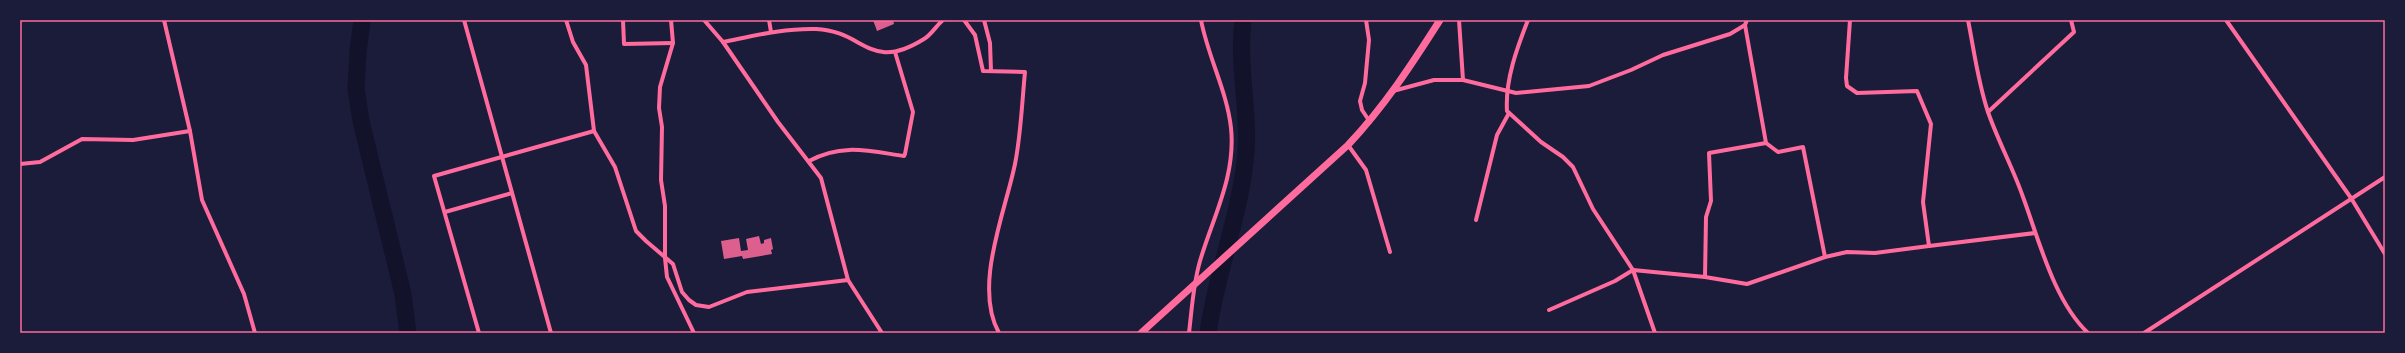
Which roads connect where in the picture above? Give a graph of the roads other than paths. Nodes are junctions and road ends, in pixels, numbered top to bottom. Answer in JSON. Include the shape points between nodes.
{"nodes":[{"id":1,"x":164,"y":20,"type":"edge"},
{"id":2,"x":464,"y":20,"type":"edge"},
{"id":3,"x":566,"y":20,"type":"edge"},
{"id":4,"x":623,"y":20,"type":"edge"},
{"id":5,"x":671,"y":20,"type":"edge"},
{"id":6,"x":704,"y":20,"type":"edge"},
{"id":7,"x":769,"y":20,"type":"edge"},
{"id":8,"x":943,"y":20,"type":"edge"},
{"id":9,"x":964,"y":20,"type":"edge"},
{"id":10,"x":984,"y":20,"type":"edge"},
{"id":11,"x":1201,"y":20,"type":"edge"},
{"id":12,"x":1366,"y":20,"type":"edge"},
{"id":13,"x":1440,"y":20,"type":"edge"},
{"id":14,"x":1459,"y":20,"type":"edge"},
{"id":15,"x":1528,"y":20,"type":"edge"},
{"id":16,"x":1747,"y":20,"type":"edge"},
{"id":17,"x":1850,"y":20,"type":"edge"},
{"id":18,"x":1968,"y":20,"type":"edge"},
{"id":19,"x":2071,"y":20,"type":"edge"},
{"id":20,"x":2226,"y":20,"type":"edge"},
{"id":21,"x":1745,"y":25,"type":"junction"},
{"id":22,"x":771,"y":32,"type":"junction"},
{"id":23,"x":722,"y":42,"type":"junction"},
{"id":24,"x":673,"y":43,"type":"junction"},
{"id":25,"x":895,"y":52,"type":"junction"},
{"id":26,"x":991,"y":71,"type":"junction"},
{"id":27,"x":1463,"y":80,"type":"junction"},
{"id":28,"x":1394,"y":91,"type":"junction"},
{"id":29,"x":1508,"y":92,"type":"junction"},
{"id":30,"x":1988,"y":112,"type":"junction"},
{"id":31,"x":1509,"y":113,"type":"junction"},
{"id":32,"x":1370,"y":122,"type":"junction"},
{"id":33,"x":190,"y":131,"type":"junction"},
{"id":34,"x":594,"y":131,"type":"junction"},
{"id":35,"x":1766,"y":143,"type":"junction"},
{"id":36,"x":1348,"y":145,"type":"junction"},
{"id":37,"x":503,"y":155,"type":"junction"},
{"id":38,"x":808,"y":161,"type":"junction"},
{"id":39,"x":20,"y":164,"type":"edge"},
{"id":40,"x":2385,"y":177,"type":"edge"},
{"id":41,"x":512,"y":193,"type":"junction"},
{"id":42,"x":2351,"y":198,"type":"junction"},
{"id":43,"x":445,"y":212,"type":"junction"},
{"id":44,"x":1476,"y":220,"type":"dead end"},
{"id":45,"x":2035,"y":233,"type":"junction"},
{"id":46,"x":1929,"y":246,"type":"junction"},
{"id":47,"x":1390,"y":252,"type":"dead end"},
{"id":48,"x":2385,"y":254,"type":"edge"},
{"id":49,"x":665,"y":258,"type":"junction"},
{"id":50,"x":1825,"y":258,"type":"junction"},
{"id":51,"x":1633,"y":270,"type":"junction"},
{"id":52,"x":1705,"y":277,"type":"junction"},
{"id":53,"x":848,"y":280,"type":"junction"},
{"id":54,"x":1194,"y":284,"type":"junction"},
{"id":55,"x":1549,"y":310,"type":"dead end"},
{"id":56,"x":255,"y":333,"type":"edge"},
{"id":57,"x":479,"y":333,"type":"edge"},
{"id":58,"x":551,"y":333,"type":"edge"},
{"id":59,"x":694,"y":333,"type":"edge"},
{"id":60,"x":882,"y":333,"type":"edge"},
{"id":61,"x":999,"y":333,"type":"edge"},
{"id":62,"x":1141,"y":333,"type":"edge"},
{"id":63,"x":1189,"y":333,"type":"edge"},
{"id":64,"x":1655,"y":333,"type":"edge"},
{"id":65,"x":2088,"y":333,"type":"edge"},
{"id":66,"x":2144,"y":333,"type":"edge"}],
"edges":[{"from":1,"to":33,"type":"street"},
{"from":2,"to":37,"type":"street"},
{"from":3,"to":34,"type":"street","via":[[586,65]]},
{"from":4,"to":24,"type":"street","via":[[624,44]]},
{"from":5,"to":24,"type":"street"},
{"from":6,"to":23,"type":"street"},
{"from":7,"to":22,"type":"street"},
{"from":8,"to":25,"type":"street","via":[[925,39]]},
{"from":9,"to":26,"type":"street","via":[[975,35],[983,71]]},
{"from":10,"to":26,"type":"street","via":[[990,42]]},
{"from":11,"to":54,"type":"street","via":[[1222,84],[1231,128],[1231,154],[1222,202]]},
{"from":12,"to":32,"type":"street","via":[[1369,40],[1365,83],[1360,101],[1362,110]]},
{"from":13,"to":28,"type":"highway"},
{"from":14,"to":27,"type":"street"},
{"from":15,"to":29,"type":"street","via":[[1515,56]]},
{"from":16,"to":21,"type":"street"},
{"from":17,"to":46,"type":"street","via":[[1847,86],[1857,93],[1917,91],[1930,124],[1923,202]]},
{"from":18,"to":30,"type":"street"},
{"from":19,"to":30,"type":"street","via":[[2074,32]]},
{"from":20,"to":42,"type":"street"},
{"from":21,"to":29,"type":"street","via":[[1730,34],[1662,55],[1589,86],[1542,92]]},
{"from":21,"to":35,"type":"street"},
{"from":22,"to":23,"type":"street"},
{"from":22,"to":25,"type":"street","via":[[816,29],[841,33],[874,52]]},
{"from":23,"to":38,"type":"street"},
{"from":24,"to":49,"type":"street","via":[[660,87],[659,108],[662,128],[661,180]]},
{"from":25,"to":38,"type":"street","via":[[912,112],[904,156],[853,148],[825,152]]},
{"from":26,"to":61,"type":"street","via":[[1025,72],[1016,157],[996,239],[988,295],[991,315]]},
{"from":27,"to":28,"type":"street","via":[[1434,80]]},
{"from":27,"to":29,"type":"street"},
{"from":28,"to":32,"type":"highway"},
{"from":29,"to":31,"type":"street"},
{"from":30,"to":45,"type":"street","via":[[2013,170]]},
{"from":31,"to":44,"type":"street","via":[[1497,135]]},
{"from":31,"to":51,"type":"street","via":[[1574,167],[1593,209]]},
{"from":32,"to":36,"type":"highway"},
{"from":33,"to":39,"type":"street","via":[[133,140],[82,139],[40,162]]},
{"from":33,"to":56,"type":"street","via":[[202,200],[244,294]]},
{"from":34,"to":37,"type":"street"},
{"from":34,"to":49,"type":"street","via":[[615,167],[636,230]]},
{"from":35,"to":50,"type":"street","via":[[1778,152],[1803,147]]},
{"from":35,"to":52,"type":"street","via":[[1709,153],[1711,201],[1706,217]]},
{"from":36,"to":47,"type":"street","via":[[1366,170]]},
{"from":36,"to":54,"type":"highway"},
{"from":37,"to":41,"type":"street"},
{"from":37,"to":43,"type":"street","via":[[434,176]]},
{"from":38,"to":53,"type":"street","via":[[821,178]]},
{"from":40,"to":42,"type":"street"},
{"from":41,"to":43,"type":"street"},
{"from":41,"to":58,"type":"street"},
{"from":42,"to":48,"type":"street"},
{"from":42,"to":66,"type":"street"},
{"from":43,"to":57,"type":"street"},
{"from":45,"to":46,"type":"street"},
{"from":45,"to":65,"type":"street","via":[[2057,287],[2080,325]]},
{"from":46,"to":50,"type":"street","via":[[1875,253],[1847,252]]},
{"from":49,"to":53,"type":"street","via":[[673,264],[682,292],[689,300],[696,305],[709,307],[747,292]]},
{"from":49,"to":59,"type":"street","via":[[667,277]]},
{"from":50,"to":52,"type":"street","via":[[1747,284]]},
{"from":51,"to":52,"type":"street"},
{"from":51,"to":55,"type":"street","via":[[1609,284]]},
{"from":51,"to":64,"type":"street"},
{"from":53,"to":60,"type":"street"},
{"from":54,"to":62,"type":"highway"},
{"from":54,"to":63,"type":"street"}]}
